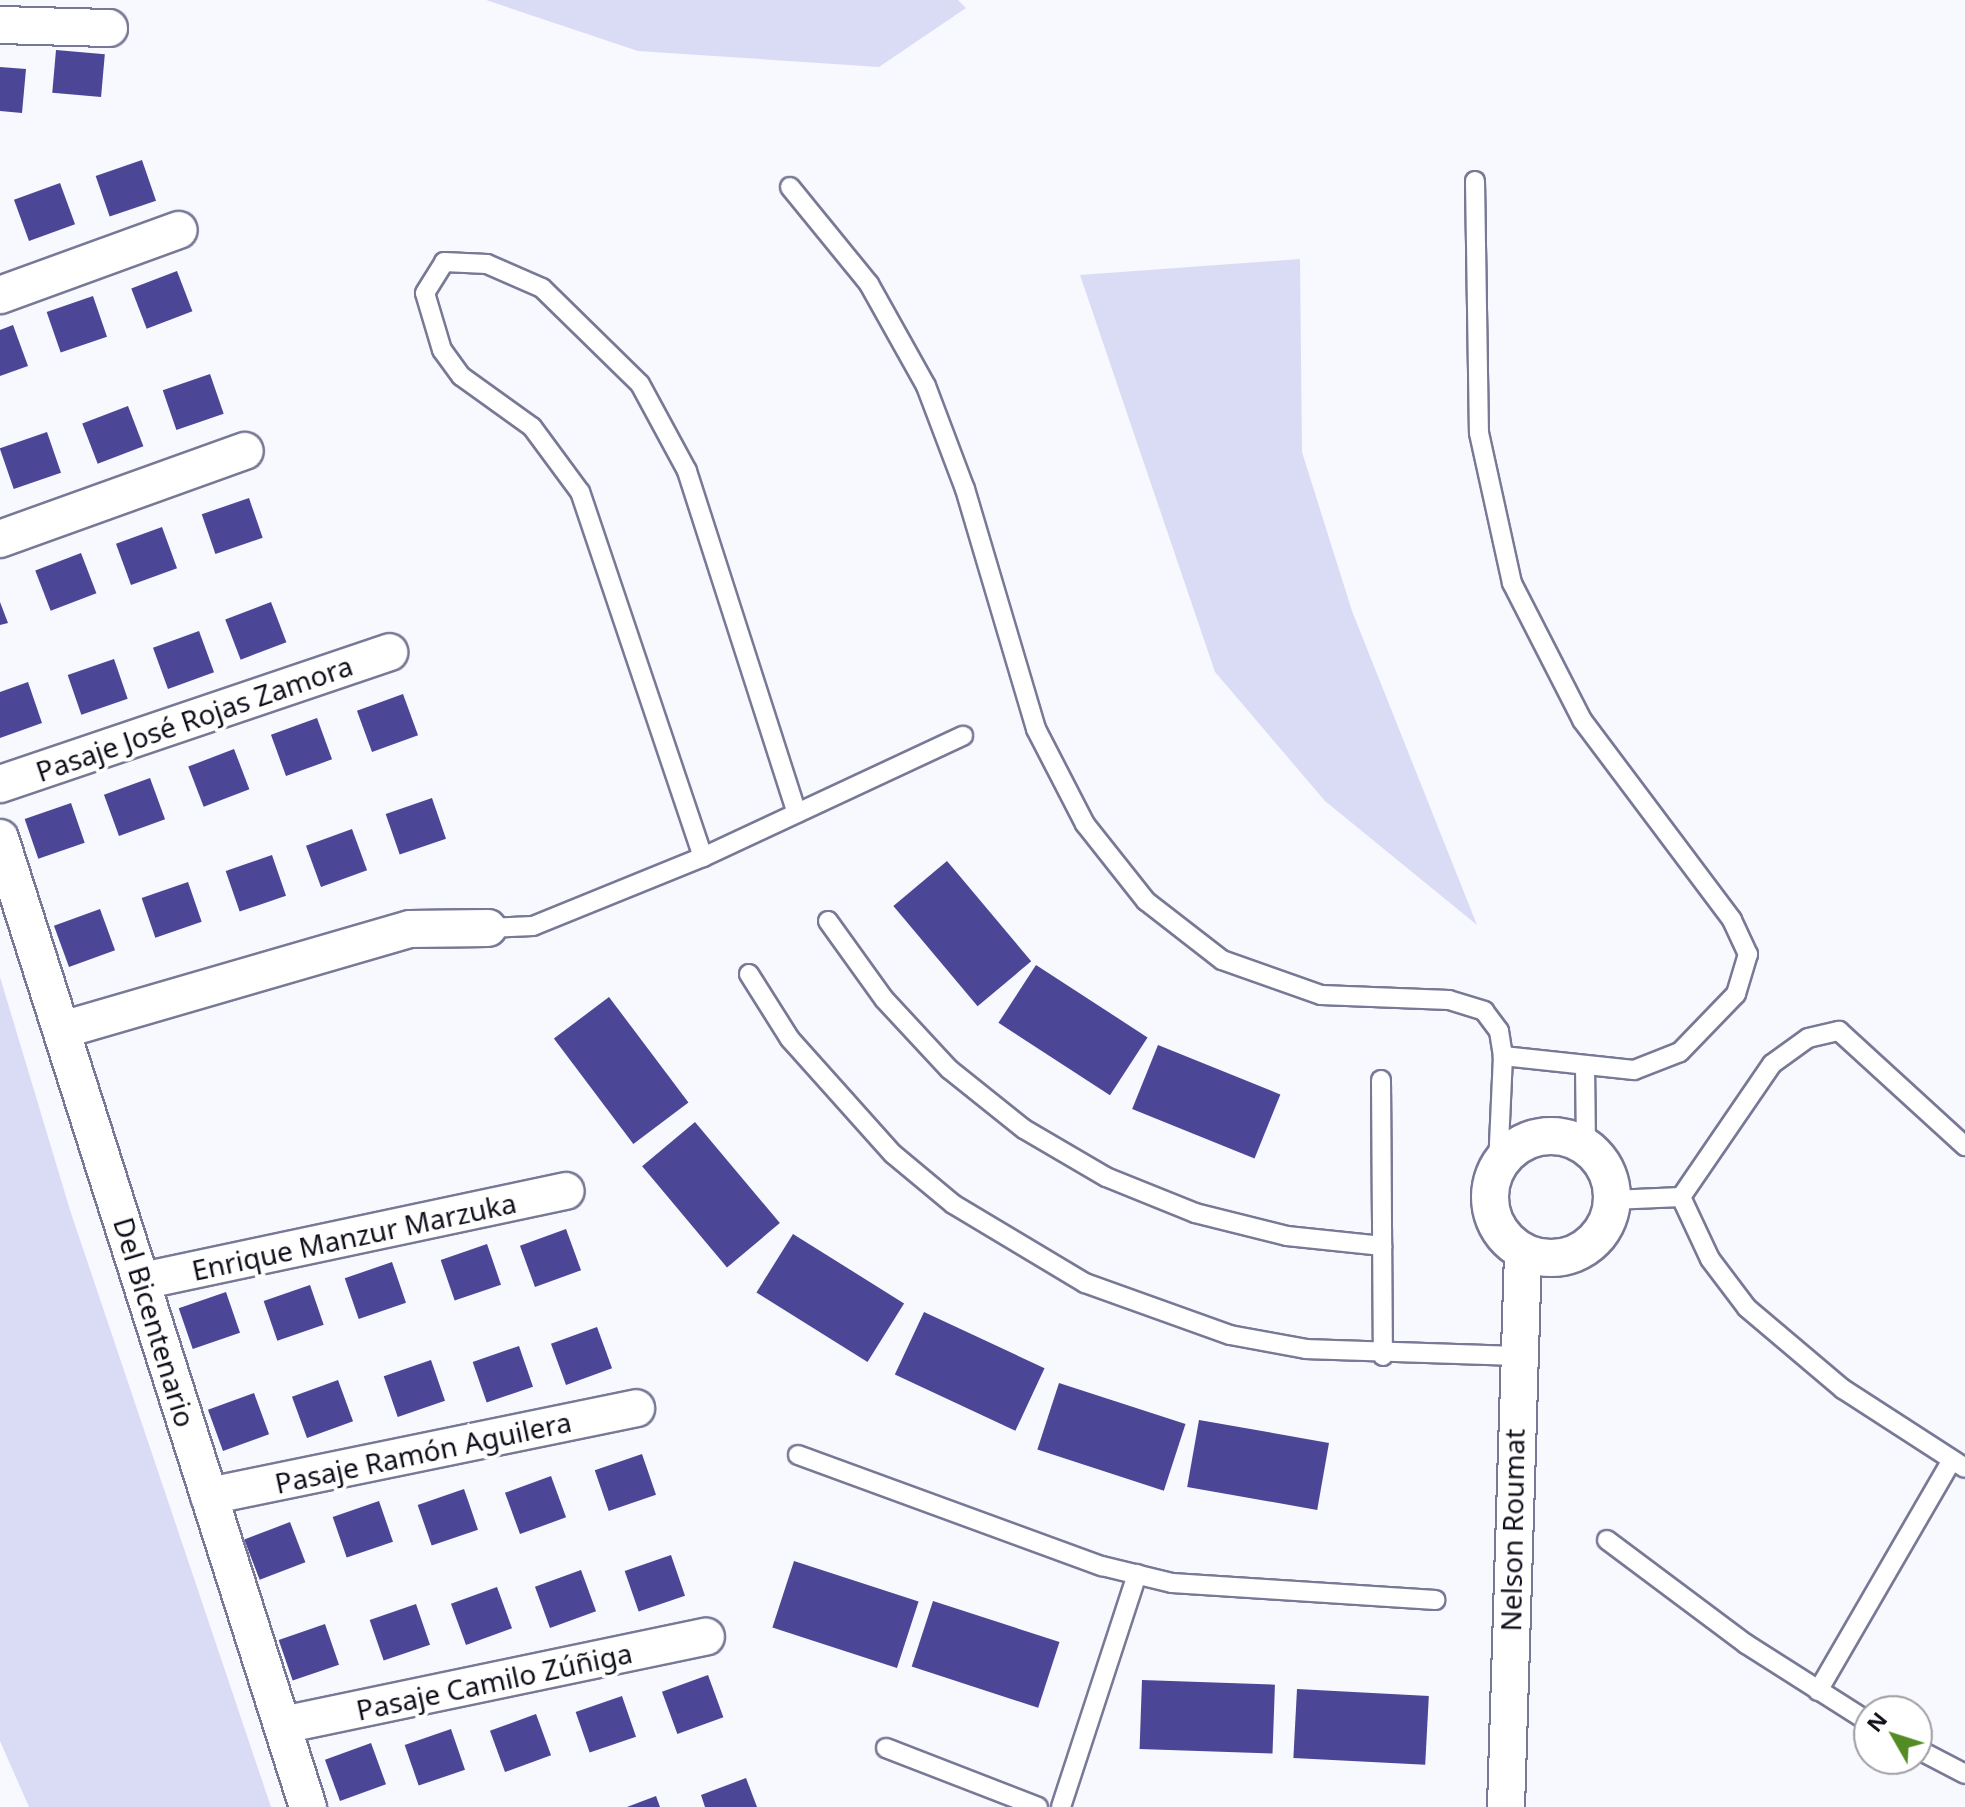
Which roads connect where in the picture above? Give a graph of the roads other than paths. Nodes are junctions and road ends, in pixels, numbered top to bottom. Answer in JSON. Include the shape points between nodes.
{"nodes":[{"id":1,"x":0,"y":25,"type":"edge"},
{"id":2,"x":109,"y":28,"type":"dead end"},
{"id":3,"x":1475,"y":181,"type":"dead end"},
{"id":4,"x":790,"y":187,"type":"dead end"},
{"id":5,"x":179,"y":230,"type":"dead end"},
{"id":6,"x":0,"y":295,"type":"edge"},
{"id":7,"x":245,"y":451,"type":"dead end"},
{"id":8,"x":0,"y":539,"type":"edge"},
{"id":9,"x":389,"y":652,"type":"dead end"},
{"id":10,"x":963,"y":736,"type":"dead end"},
{"id":11,"x":0,"y":784,"type":"edge"},
{"id":12,"x":797,"y":813,"type":"junction"},
{"id":13,"x":0,"y":838,"type":"edge"},
{"id":14,"x":703,"y":857,"type":"junction"},
{"id":15,"x":828,"y":921,"type":"dead end"},
{"id":16,"x":488,"y":928,"type":"joint"},
{"id":17,"x":749,"y":974,"type":"dead end"},
{"id":18,"x":62,"y":1030,"type":"junction"},
{"id":19,"x":1503,"y":1056,"type":"junction"},
{"id":20,"x":1585,"y":1065,"type":"junction"},
{"id":21,"x":1381,"y":1080,"type":"dead end"},
{"id":22,"x":1965,"y":1146,"type":"edge"},
{"id":23,"x":1586,"y":1147,"type":"junction"},
{"id":24,"x":1498,"y":1166,"type":"junction"},
{"id":25,"x":566,"y":1191,"type":"dead end"},
{"id":26,"x":1681,"y":1197,"type":"junction"},
{"id":27,"x":1612,"y":1200,"type":"junction"},
{"id":28,"x":1382,"y":1246,"type":"junction"},
{"id":29,"x":1523,"y":1253,"type":"junction"},
{"id":30,"x":142,"y":1281,"type":"junction"},
{"id":31,"x":1383,"y":1356,"type":"junction"},
{"id":32,"x":1516,"y":1356,"type":"junction"},
{"id":33,"x":636,"y":1408,"type":"dead end"},
{"id":34,"x":798,"y":1455,"type":"dead end"},
{"id":35,"x":1958,"y":1464,"type":"edge"},
{"id":36,"x":209,"y":1496,"type":"junction"},
{"id":37,"x":1607,"y":1540,"type":"dead end"},
{"id":38,"x":1137,"y":1574,"type":"junction"},
{"id":39,"x":1435,"y":1600,"type":"dead end"},
{"id":40,"x":706,"y":1637,"type":"dead end"},
{"id":41,"x":1818,"y":1691,"type":"junction"},
{"id":42,"x":1853,"y":1712,"type":"edge"},
{"id":43,"x":283,"y":1725,"type":"junction"},
{"id":44,"x":886,"y":1748,"type":"dead end"},
{"id":45,"x":1933,"y":1757,"type":"edge"},
{"id":46,"x":1965,"y":1774,"type":"edge"},
{"id":47,"x":308,"y":1807,"type":"edge"},
{"id":48,"x":1038,"y":1807,"type":"edge"},
{"id":49,"x":1061,"y":1807,"type":"edge"},
{"id":50,"x":1506,"y":1807,"type":"edge"}],
"edges":[{"from":1,"to":2,"type":"street"},
{"from":3,"to":20,"type":"lane","via":[[1479,433],[1512,583],[1575,709],[1732,920],[1748,954],[1736,994],[1680,1052],[1634,1070]]},
{"from":4,"to":19,"type":"lane","via":[[869,284],[926,386],[965,489],[1036,729],[1115,864],[1183,935],[1222,960],[1321,995],[1411,996],[1474,1007],[1492,1019]]},
{"from":5,"to":6,"type":"street"},
{"from":7,"to":8,"type":"street"},
{"from":9,"to":11,"type":"street","name":"Pasaje José Rojas Zamora"},
{"from":10,"to":12,"type":"lane"},
{"from":12,"to":14,"type":"lane"},
{"from":12,"to":14,"type":"lane","via":[[687,471],[640,384],[542,288],[487,264],[444,262],[425,293],[442,350],[461,376],[532,427],[580,492]]},
{"from":13,"to":18,"type":"street","name":"Del Bicentenario"},
{"from":14,"to":16,"type":"lane","via":[[533,926]]},
{"from":15,"to":28,"type":"lane","via":[[884,999],[938,1057],[1024,1129],[1106,1177],[1195,1213],[1287,1236]]},
{"from":16,"to":18,"type":"street","via":[[410,929]]},
{"from":17,"to":31,"type":"lane","via":[[839,1099],[953,1204],[1017,1247],[1156,1313],[1230,1335]]},
{"from":18,"to":30,"type":"street","name":"Del Bicentenario"},
{"from":19,"to":20,"type":"lane"},
{"from":19,"to":24,"type":"lane"},
{"from":20,"to":23,"type":"lane"},
{"from":21,"to":28,"type":"lane"},
{"from":22,"to":26,"type":"lane","via":[[1839,1031],[1808,1038],[1772,1064]]},
{"from":23,"to":24,"type":"street","via":[[1548,1135],[1511,1151]]},
{"from":23,"to":27,"type":"street","via":[[1610,1179]]},
{"from":24,"to":29,"type":"street","via":[[1491,1184],[1495,1223]]},
{"from":25,"to":30,"type":"street","name":"Enrique Manzur Marzuka"},
{"from":26,"to":27,"type":"lane"},
{"from":26,"to":35,"type":"lane","via":[[1710,1259],[1747,1308],[1843,1389]]},
{"from":27,"to":29,"type":"street","via":[[1608,1220],[1582,1250],[1542,1259]]},
{"from":28,"to":31,"type":"lane"},
{"from":29,"to":32,"type":"street","name":"Nelson Roumat"},
{"from":30,"to":36,"type":"street","name":"Del Bicentenario"},
{"from":31,"to":32,"type":"lane"},
{"from":32,"to":50,"type":"street","name":"Nelson Roumat"},
{"from":33,"to":36,"type":"street","name":"Pasaje Ramón Aguilera"},
{"from":34,"to":38,"type":"lane"},
{"from":35,"to":41,"type":"lane"},
{"from":36,"to":43,"type":"street","name":"Del Bicentenario"},
{"from":37,"to":41,"type":"lane"},
{"from":38,"to":39,"type":"lane"},
{"from":38,"to":49,"type":"lane"},
{"from":40,"to":43,"type":"street","name":"Pasaje Camilo Zúñiga"},
{"from":41,"to":42,"type":"lane"},
{"from":43,"to":47,"type":"street","name":"Del Bicentenario"},
{"from":44,"to":48,"type":"lane"},
{"from":45,"to":46,"type":"lane"}]}
